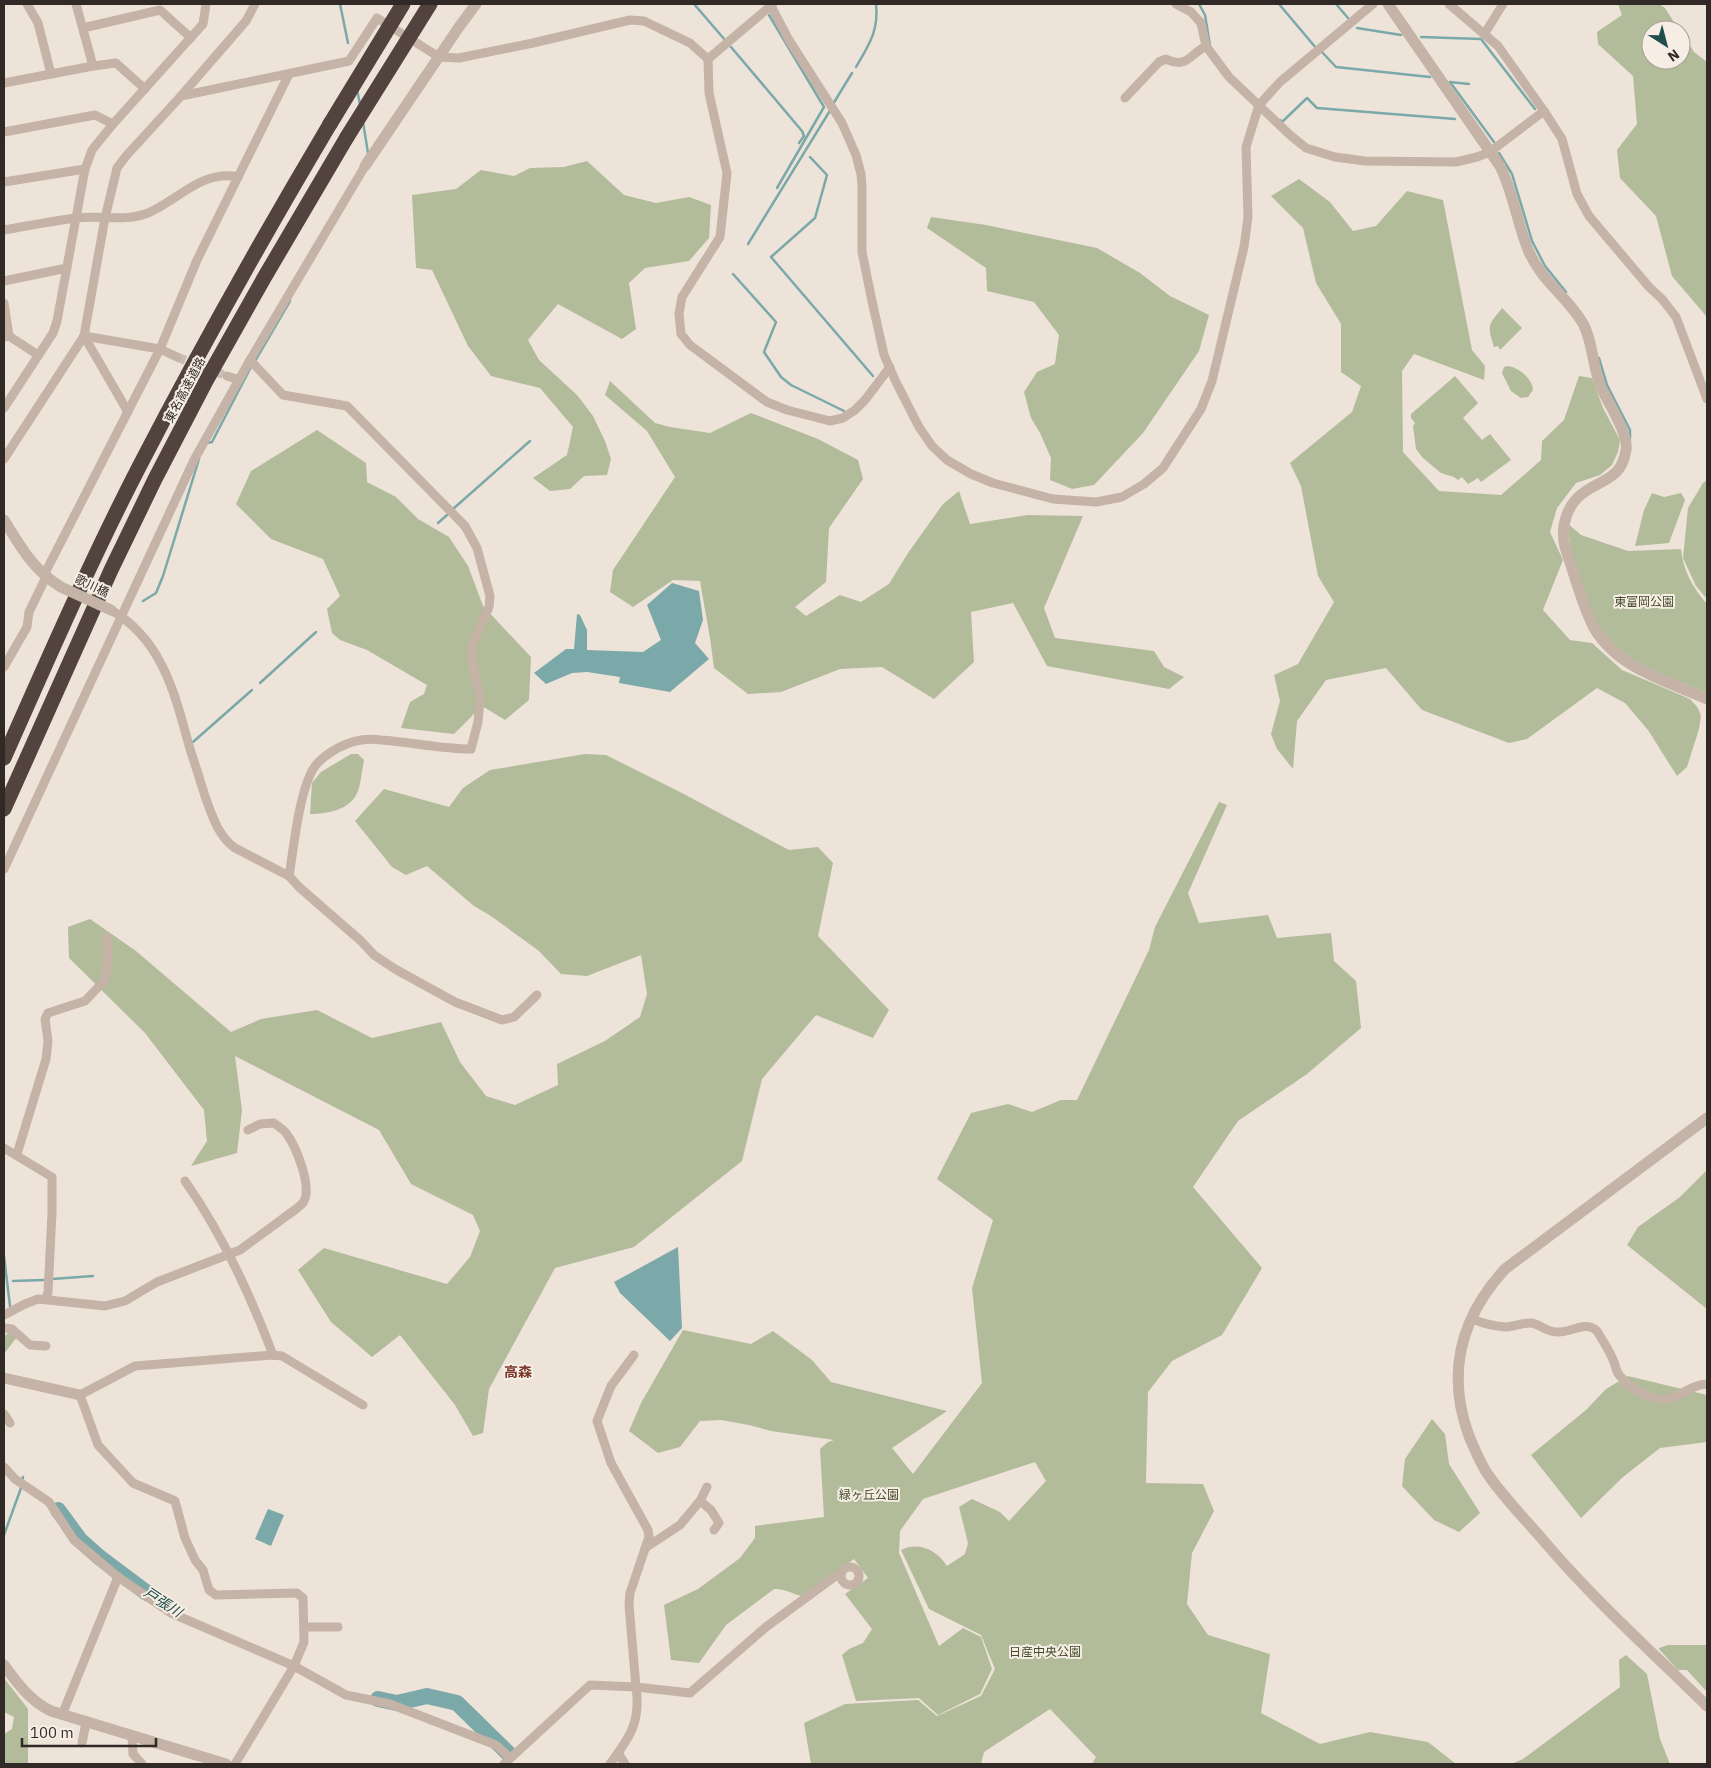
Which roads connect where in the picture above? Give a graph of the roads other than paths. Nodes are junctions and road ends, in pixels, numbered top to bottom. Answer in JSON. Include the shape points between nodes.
{"nodes":[{"id":1,"x":27,"y":4,"type":"edge"},
{"id":2,"x":76,"y":4,"type":"edge"},
{"id":3,"x":206,"y":4,"type":"edge"},
{"id":4,"x":255,"y":4,"type":"edge"},
{"id":5,"x":403,"y":4,"type":"edge"},
{"id":6,"x":430,"y":4,"type":"edge"},
{"id":7,"x":476,"y":4,"type":"edge"},
{"id":8,"x":771,"y":4,"type":"edge"},
{"id":9,"x":1176,"y":4,"type":"edge"},
{"id":10,"x":1373,"y":4,"type":"edge"},
{"id":11,"x":1388,"y":4,"type":"edge"},
{"id":12,"x":1449,"y":4,"type":"edge"},
{"id":13,"x":1504,"y":4,"type":"edge"},
{"id":14,"x":83,"y":28,"type":"junction"},
{"id":15,"x":1485,"y":33,"type":"junction"},
{"id":16,"x":191,"y":38,"type":"junction"},
{"id":17,"x":1206,"y":46,"type":"junction"},
{"id":18,"x":439,"y":57,"type":"junction"},
{"id":19,"x":708,"y":58,"type":"junction"},
{"id":20,"x":93,"y":66,"type":"junction"},
{"id":21,"x":51,"y":74,"type":"junction"},
{"id":22,"x":288,"y":74,"type":"junction"},
{"id":23,"x":4,"y":83,"type":"edge"},
{"id":24,"x":145,"y":88,"type":"junction"},
{"id":25,"x":181,"y":96,"type":"junction"},
{"id":26,"x":1125,"y":98,"type":"dead end"},
{"id":27,"x":1258,"y":105,"type":"junction"},
{"id":28,"x":1544,"y":112,"type":"junction"},
{"id":29,"x":113,"y":124,"type":"junction"},
{"id":30,"x":4,"y":132,"type":"edge"},
{"id":31,"x":1490,"y":152,"type":"junction"},
{"id":32,"x":366,"y":166,"type":"joint"},
{"id":33,"x":85,"y":169,"type":"junction"},
{"id":34,"x":238,"y":177,"type":"junction"},
{"id":35,"x":4,"y":182,"type":"edge"},
{"id":36,"x":77,"y":218,"type":"junction"},
{"id":37,"x":105,"y":218,"type":"junction"},
{"id":38,"x":4,"y":230,"type":"edge"},
{"id":39,"x":68,"y":268,"type":"junction"},
{"id":40,"x":4,"y":281,"type":"edge"},
{"id":41,"x":4,"y":303,"type":"edge"},
{"id":42,"x":6,"y":336,"type":"edge"},
{"id":43,"x":84,"y":336,"type":"junction"},
{"id":44,"x":160,"y":349,"type":"junction"},
{"id":45,"x":38,"y":355,"type":"junction"},
{"id":46,"x":177,"y":357,"type":"tunnel mouth"},
{"id":47,"x":250,"y":360,"type":"junction"},
{"id":48,"x":890,"y":367,"type":"junction"},
{"id":49,"x":227,"y":376,"type":"tunnel mouth"},
{"id":50,"x":239,"y":380,"type":"junction"},
{"id":51,"x":1707,"y":399,"type":"edge"},
{"id":52,"x":4,"y":408,"type":"edge"},
{"id":53,"x":128,"y":412,"type":"junction"},
{"id":54,"x":4,"y":459,"type":"edge"},
{"id":55,"x":4,"y":520,"type":"edge"},
{"id":56,"x":45,"y":576,"type":"junction"},
{"id":57,"x":110,"y":610,"type":"joint"},
{"id":58,"x":122,"y":617,"type":"junction"},
{"id":59,"x":4,"y":667,"type":"edge"},
{"id":60,"x":1707,"y":699,"type":"edge"},
{"id":61,"x":4,"y":758,"type":"edge"},
{"id":62,"x":4,"y":809,"type":"edge"},
{"id":63,"x":4,"y":870,"type":"edge"},
{"id":64,"x":289,"y":876,"type":"junction"},
{"id":65,"x":108,"y":938,"type":"dead end"},
{"id":66,"x":537,"y":995,"type":"dead end"},
{"id":67,"x":1707,"y":1118,"type":"edge"},
{"id":68,"x":248,"y":1130,"type":"dead end"},
{"id":69,"x":4,"y":1148,"type":"edge"},
{"id":70,"x":17,"y":1154,"type":"junction"},
{"id":71,"x":185,"y":1181,"type":"dead end"},
{"id":72,"x":230,"y":1254,"type":"junction"},
{"id":73,"x":45,"y":1299,"type":"junction"},
{"id":74,"x":4,"y":1315,"type":"edge"},
{"id":75,"x":1471,"y":1318,"type":"junction"},
{"id":76,"x":4,"y":1328,"type":"edge"},
{"id":77,"x":46,"y":1346,"type":"dead end"},
{"id":78,"x":634,"y":1354,"type":"dead end"},
{"id":79,"x":273,"y":1355,"type":"junction"},
{"id":80,"x":4,"y":1378,"type":"edge"},
{"id":81,"x":1707,"y":1384,"type":"edge"},
{"id":82,"x":80,"y":1395,"type":"junction"},
{"id":83,"x":363,"y":1405,"type":"dead end"},
{"id":84,"x":4,"y":1414,"type":"edge"},
{"id":85,"x":10,"y":1423,"type":"dead end"},
{"id":86,"x":4,"y":1467,"type":"edge"},
{"id":87,"x":708,"y":1487,"type":"dead end"},
{"id":88,"x":700,"y":1501,"type":"junction"},
{"id":89,"x":714,"y":1530,"type":"dead end"},
{"id":90,"x":645,"y":1548,"type":"junction"},
{"id":91,"x":841,"y":1574,"type":"dead end"},
{"id":92,"x":118,"y":1577,"type":"junction"},
{"id":93,"x":304,"y":1627,"type":"junction"},
{"id":94,"x":338,"y":1627,"type":"dead end"},
{"id":95,"x":4,"y":1665,"type":"edge"},
{"id":96,"x":294,"y":1666,"type":"junction"},
{"id":97,"x":636,"y":1687,"type":"junction"},
{"id":98,"x":1707,"y":1706,"type":"edge"},
{"id":99,"x":62,"y":1715,"type":"junction"},
{"id":100,"x":86,"y":1723,"type":"junction"},
{"id":101,"x":132,"y":1737,"type":"junction"},
{"id":102,"x":82,"y":1743,"type":"dead end"},
{"id":103,"x":618,"y":1753,"type":"junction"},
{"id":104,"x":507,"y":1761,"type":"edge"},
{"id":105,"x":142,"y":1764,"type":"edge"},
{"id":106,"x":226,"y":1764,"type":"edge"},
{"id":107,"x":235,"y":1764,"type":"edge"},
{"id":108,"x":610,"y":1764,"type":"edge"},
{"id":109,"x":625,"y":1764,"type":"edge"}],
"edges":[{"from":1,"to":21,"type":"street","via":[[38,23]]},
{"from":2,"to":14,"type":"street"},
{"from":3,"to":16,"type":"street","via":[[203,24]]},
{"from":4,"to":25,"type":"street","via":[[246,21]]},
{"from":5,"to":61,"type":"highway","name":"東名高速道路","bridge":true,"via":[[244,271],[138,469]]},
{"from":6,"to":62,"type":"highway","name":"東名高速道路","bridge":true,"via":[[347,138],[206,381],[155,479],[78,642]]},
{"from":7,"to":18,"type":"street"},
{"from":8,"to":19,"type":"street"},
{"from":8,"to":48,"type":"street","via":[[848,133],[861,174],[862,252],[884,355]]},
{"from":9,"to":17,"type":"street","via":[[1191,12],[1201,24]]},
{"from":10,"to":27,"type":"street","via":[[1287,76]]},
{"from":11,"to":31,"type":"street"},
{"from":12,"to":15,"type":"street"},
{"from":13,"to":15,"type":"street"},
{"from":14,"to":16,"type":"street","via":[[160,10]]},
{"from":14,"to":20,"type":"street"},
{"from":15,"to":28,"type":"street","via":[[1498,46]]},
{"from":16,"to":24,"type":"street"},
{"from":17,"to":26,"type":"street","via":[[1185,62],[1176,64],[1166,59],[1158,62]]},
{"from":17,"to":27,"type":"street","via":[[1229,77]]},
{"from":18,"to":19,"type":"street","via":[[459,58],[630,20],[644,21],[690,43]]},
{"from":18,"to":22,"type":"street","via":[[377,18],[349,61]]},
{"from":18,"to":32,"type":"street"},
{"from":19,"to":48,"type":"street","via":[[709,93],[727,173],[720,238],[682,298],[679,314],[681,334],[690,346],[766,402],[830,421],[855,410]]},
{"from":20,"to":21,"type":"street"},
{"from":20,"to":24,"type":"street","via":[[116,63]]},
{"from":21,"to":23,"type":"street"},
{"from":22,"to":25,"type":"street"},
{"from":22,"to":34,"type":"street"},
{"from":24,"to":29,"type":"street"},
{"from":25,"to":37,"type":"street","via":[[117,168]]},
{"from":27,"to":31,"type":"street","via":[[1306,148],[1335,157],[1365,162],[1456,162]]},
{"from":27,"to":48,"type":"street","via":[[1246,147],[1248,217],[1244,247],[1212,381],[1201,409],[1175,450],[1163,468],[1144,484],[1122,497],[1096,502],[1052,498],[992,483],[972,474],[947,460],[932,446],[919,427]]},
{"from":28,"to":31,"type":"street"},
{"from":28,"to":51,"type":"street","via":[[1562,139],[1577,194],[1589,216],[1676,317]]},
{"from":29,"to":30,"type":"street","via":[[95,115]]},
{"from":29,"to":33,"type":"street","via":[[92,150]]},
{"from":31,"to":60,"type":"street","via":[[1510,187],[1522,232],[1535,263],[1582,322],[1599,384],[1625,436],[1626,449],[1620,469],[1580,496],[1564,522],[1565,547],[1589,618],[1601,638],[1628,663]]},
{"from":32,"to":47,"type":"street"},
{"from":33,"to":35,"type":"street"},
{"from":33,"to":36,"type":"street"},
{"from":34,"to":37,"type":"street","via":[[220,176],[192,186],[147,213]]},
{"from":34,"to":44,"type":"street","via":[[197,260]]},
{"from":36,"to":37,"type":"street"},
{"from":36,"to":38,"type":"street"},
{"from":36,"to":39,"type":"street"},
{"from":37,"to":43,"type":"street"},
{"from":39,"to":40,"type":"street"},
{"from":39,"to":45,"type":"street","via":[[58,321]]},
{"from":41,"to":42,"type":"street"},
{"from":42,"to":45,"type":"street"},
{"from":43,"to":44,"type":"street"},
{"from":43,"to":53,"type":"street"},
{"from":43,"to":54,"type":"street"},
{"from":44,"to":46,"type":"street"},
{"from":44,"to":53,"type":"street"},
{"from":45,"to":52,"type":"street"},
{"from":47,"to":50,"type":"street"},
{"from":47,"to":64,"type":"street","via":[[283,395],[347,406],[465,526],[477,548],[490,596],[489,607],[472,646],[480,700],[472,748],[362,740],[329,754],[310,774]]},
{"from":49,"to":50,"type":"street"},
{"from":50,"to":58,"type":"street","via":[[194,460]]},
{"from":53,"to":56,"type":"street"},
{"from":55,"to":56,"type":"street","name":"歌川橋","via":[[31,562]]},
{"from":56,"to":57,"type":"street","name":"歌川橋","bridge":true},
{"from":56,"to":59,"type":"street","via":[[29,612],[27,626]]},
{"from":57,"to":58,"type":"street"},
{"from":58,"to":63,"type":"street"},
{"from":58,"to":64,"type":"street","via":[[145,638],[174,690],[192,756],[219,831],[235,848]]},
{"from":64,"to":66,"type":"street","via":[[374,955],[455,1002],[502,1020],[514,1017]]},
{"from":65,"to":70,"type":"street","via":[[105,980],[86,1001],[48,1013],[45,1019],[46,1059]]},
{"from":67,"to":75,"type":"street","via":[[1515,1260],[1483,1295]]},
{"from":68,"to":72,"type":"street","via":[[260,1124],[274,1123],[286,1133],[296,1152],[307,1190],[304,1202],[296,1209]]},
{"from":69,"to":70,"type":"street"},
{"from":70,"to":73,"type":"street","via":[[52,1177],[48,1293]]},
{"from":71,"to":72,"type":"street"},
{"from":72,"to":73,"type":"street","via":[[157,1282],[112,1305]]},
{"from":72,"to":79,"type":"street","via":[[256,1308]]},
{"from":73,"to":74,"type":"street","via":[[33,1300]]},
{"from":75,"to":81,"type":"street","via":[[1505,1327],[1532,1323],[1547,1332],[1584,1326],[1594,1328],[1620,1377],[1656,1398],[1672,1398],[1691,1387]]},
{"from":75,"to":98,"type":"street","via":[[1460,1352],[1459,1396],[1466,1428],[1482,1465],[1558,1558]]},
{"from":76,"to":77,"type":"street","via":[[12,1329],[30,1345]]},
{"from":78,"to":90,"type":"street","via":[[611,1386],[597,1421],[611,1462],[648,1530]]},
{"from":79,"to":82,"type":"street","via":[[135,1366]]},
{"from":79,"to":83,"type":"street","via":[[282,1356]]},
{"from":80,"to":82,"type":"street"},
{"from":82,"to":93,"type":"street","via":[[98,1445],[133,1483],[175,1501],[185,1538],[210,1590],[216,1595],[297,1593],[304,1601]]},
{"from":84,"to":85,"type":"street"},
{"from":86,"to":92,"type":"street","via":[[15,1479],[49,1502],[74,1540]]},
{"from":87,"to":88,"type":"street"},
{"from":88,"to":89,"type":"street","via":[[719,1522]]},
{"from":88,"to":90,"type":"street","via":[[680,1526]]},
{"from":90,"to":97,"type":"street","via":[[629,1605]]},
{"from":91,"to":97,"type":"street","via":[[766,1627],[690,1693]]},
{"from":92,"to":96,"type":"street","via":[[171,1613]]},
{"from":92,"to":99,"type":"street"},
{"from":93,"to":94,"type":"street"},
{"from":93,"to":96,"type":"street","via":[[304,1642]]},
{"from":95,"to":99,"type":"street","via":[[29,1696],[46,1709]]},
{"from":96,"to":104,"type":"street","via":[[346,1695],[390,1704],[496,1745]]},
{"from":96,"to":107,"type":"street"},
{"from":97,"to":103,"type":"street","via":[[635,1724]]},
{"from":97,"to":104,"type":"street","via":[[590,1684]]},
{"from":99,"to":100,"type":"street"},
{"from":100,"to":101,"type":"street"},
{"from":100,"to":102,"type":"street"},
{"from":101,"to":105,"type":"street","via":[[133,1754]]},
{"from":101,"to":106,"type":"street"},
{"from":103,"to":108,"type":"street"},
{"from":103,"to":109,"type":"street"}]}
